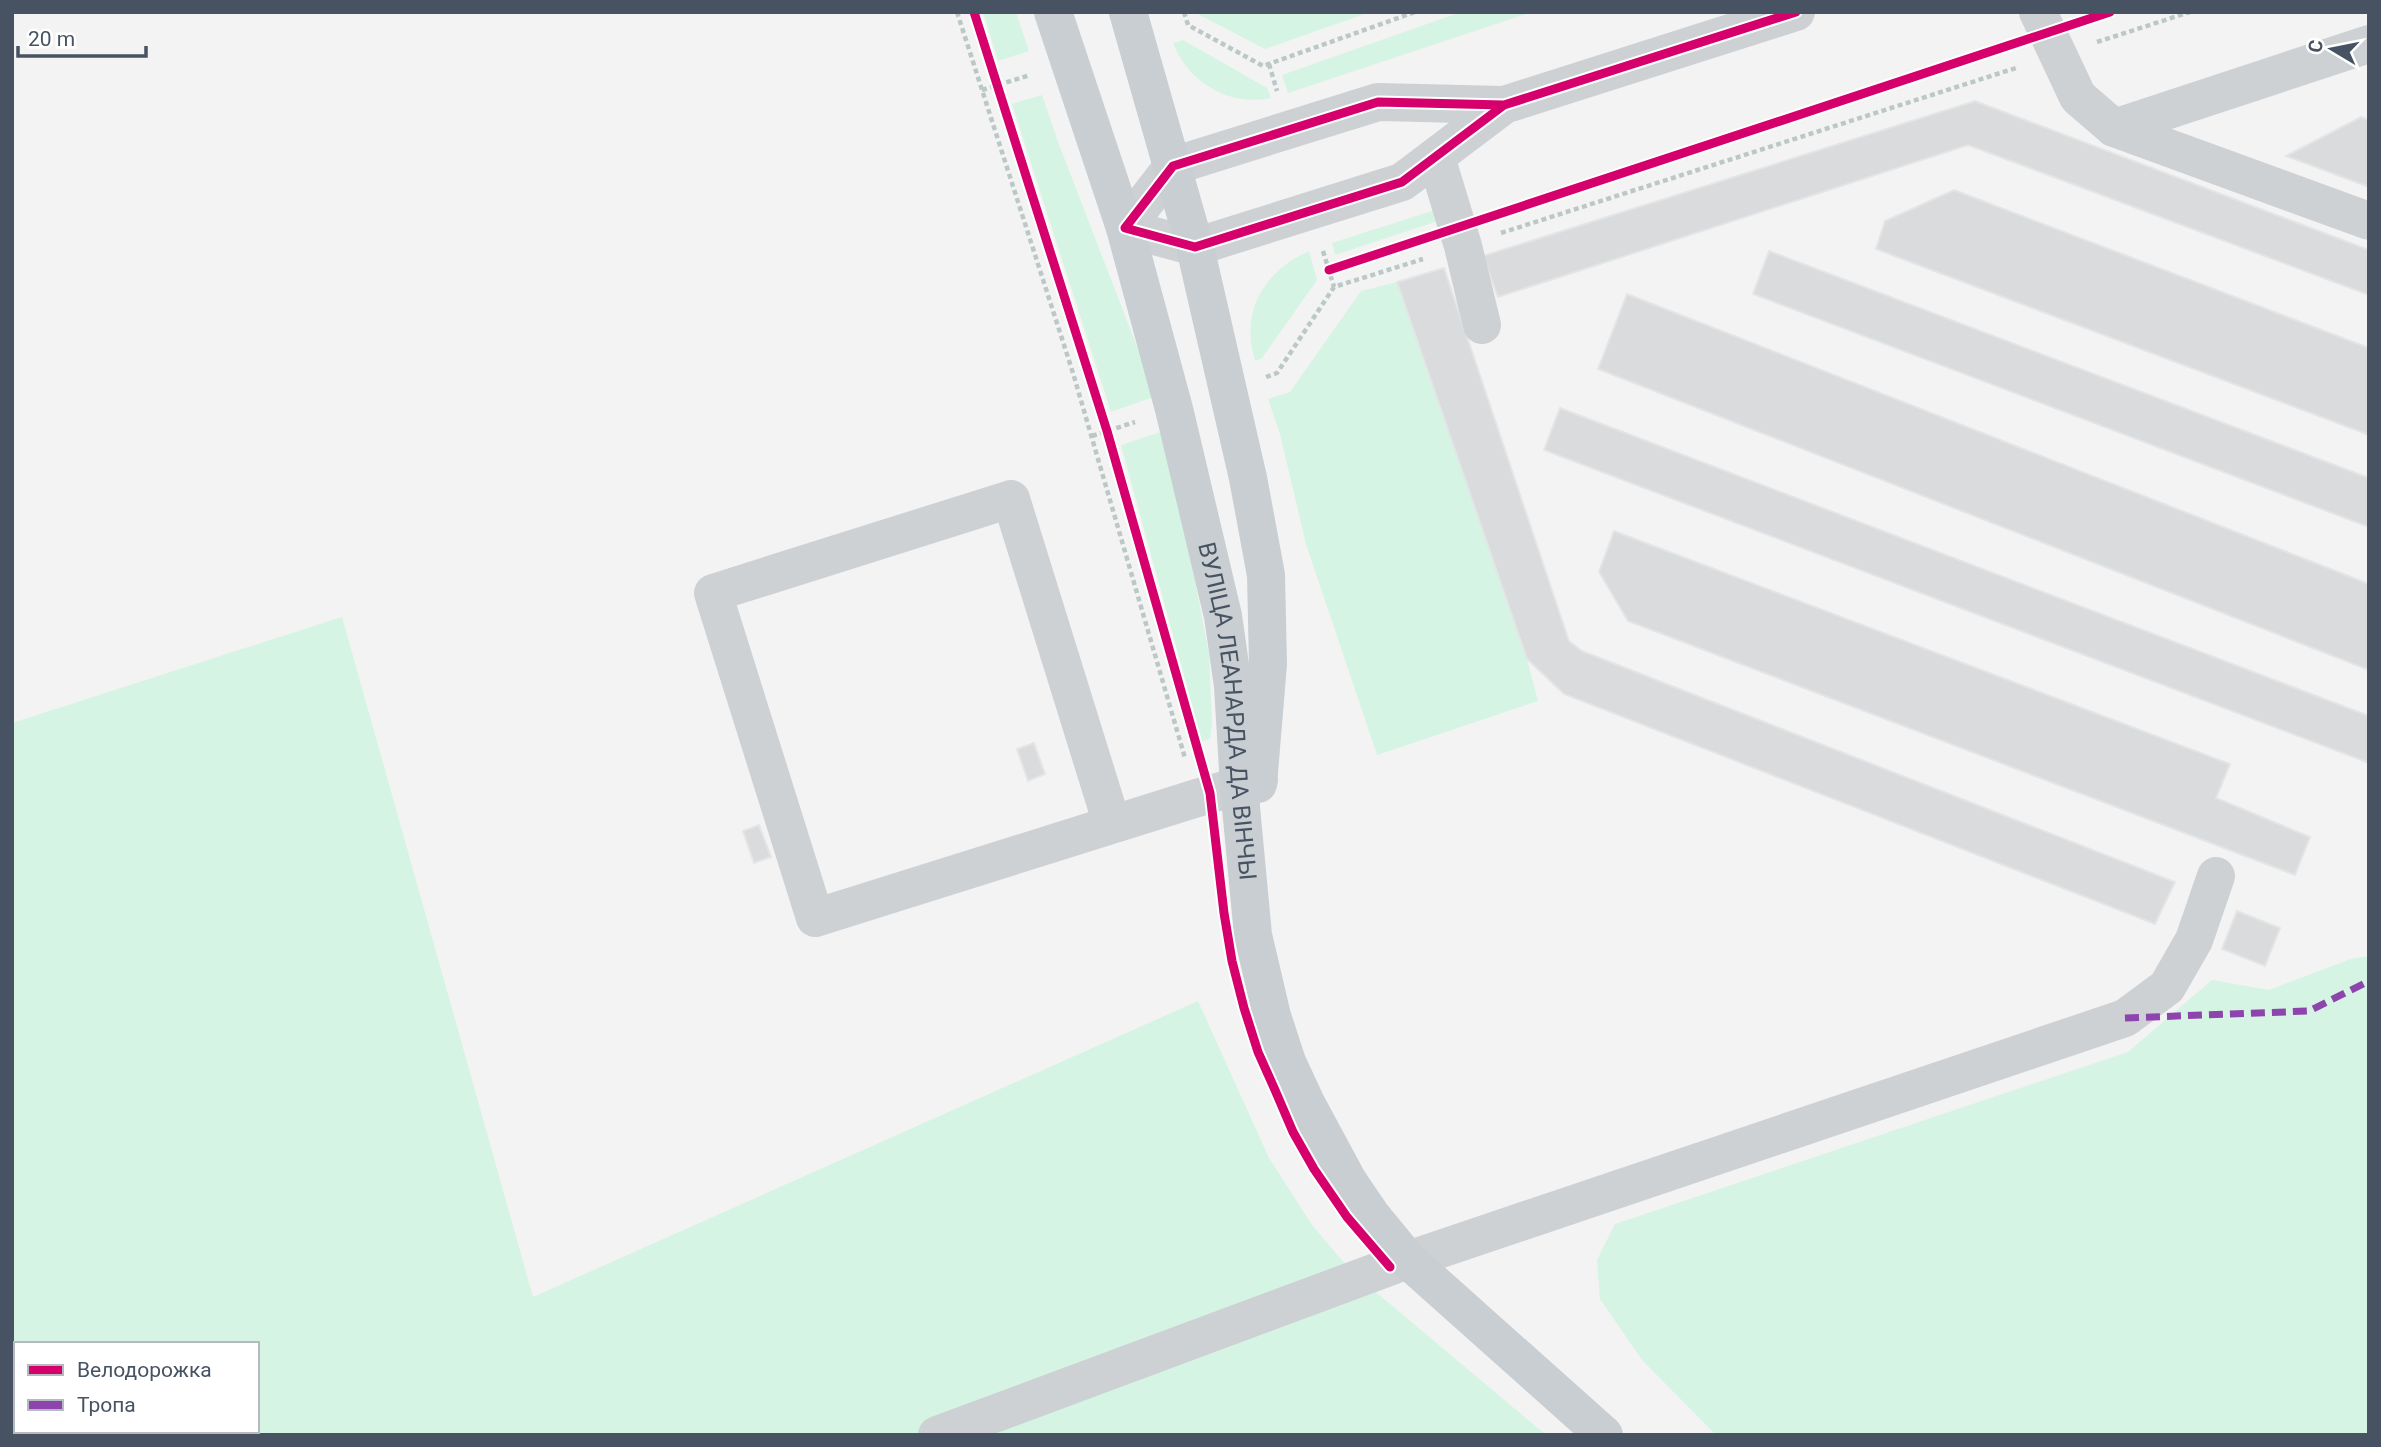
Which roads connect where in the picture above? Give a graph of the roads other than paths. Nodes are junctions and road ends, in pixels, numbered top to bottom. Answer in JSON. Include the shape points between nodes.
{"nodes":[{"id":1,"x":1053,"y":12,"type":"edge"},
{"id":2,"x":1128,"y":12,"type":"edge"},
{"id":3,"x":1796,"y":12,"type":"edge"},
{"id":4,"x":2038,"y":12,"type":"edge"},
{"id":5,"x":2369,"y":44,"type":"edge"},
{"id":6,"x":1504,"y":105,"type":"junction"},
{"id":7,"x":2114,"y":128,"type":"junction"},
{"id":8,"x":1436,"y":157,"type":"junction"},
{"id":9,"x":1173,"y":166,"type":"junction"},
{"id":10,"x":2369,"y":221,"type":"edge"},
{"id":11,"x":1125,"y":228,"type":"junction"},
{"id":12,"x":1195,"y":247,"type":"junction"},
{"id":13,"x":1482,"y":325,"type":"dead end"},
{"id":14,"x":1249,"y":783,"type":"junction"},
{"id":15,"x":1112,"y":824,"type":"junction"},
{"id":16,"x":2216,"y":876,"type":"dead end"},
{"id":17,"x":1408,"y":1260,"type":"junction"},
{"id":18,"x":936,"y":1435,"type":"edge"},
{"id":19,"x":1604,"y":1435,"type":"edge"}],
"edges":[{"from":1,"to":11,"type":"main road","name":"ВУЛІЦА ЛЕАНАРДА ДА ВІНЧЫ"},
{"from":2,"to":9,"type":"main road","name":"ВУЛІЦА ЛЕАНАРДА ДА ВІНЧЫ"},
{"from":3,"to":6,"type":"street"},
{"from":4,"to":7,"type":"street","via":[[2078,97]]},
{"from":5,"to":7,"type":"street"},
{"from":6,"to":8,"type":"street"},
{"from":6,"to":9,"type":"street","via":[[1378,102]]},
{"from":7,"to":10,"type":"street"},
{"from":8,"to":12,"type":"street","via":[[1402,182]]},
{"from":8,"to":13,"type":"street"},
{"from":9,"to":11,"type":"street"},
{"from":9,"to":12,"type":"main road","name":"ВУЛІЦА ЛЕАНАРДА ДА ВІНЧЫ"},
{"from":11,"to":12,"type":"street"},
{"from":11,"to":14,"type":"main road","name":"ВУЛІЦА ЛЕАНАРДА ДА ВІНЧЫ","via":[[1223,616]]},
{"from":12,"to":14,"type":"main road","name":"ВУЛІЦА ЛЕАНАРДА ДА ВІНЧЫ","via":[[1266,575],[1268,664]]},
{"from":14,"to":15,"type":"street"},
{"from":14,"to":17,"type":"main road","name":"ВУЛІЦА ЛЕАНАРДА ДА ВІНЧЫ","via":[[1248,881],[1253,934],[1287,1062],[1348,1181]]},
{"from":15,"to":15,"type":"street","via":[[815,918],[713,593],[1011,499]]},
{"from":16,"to":17,"type":"street","via":[[2194,940],[2167,987],[2125,1018]]},
{"from":17,"to":18,"type":"street"},
{"from":17,"to":19,"type":"main road","name":"ВУЛІЦА ЛЕАНАРДА ДА ВІНЧЫ"}]}
